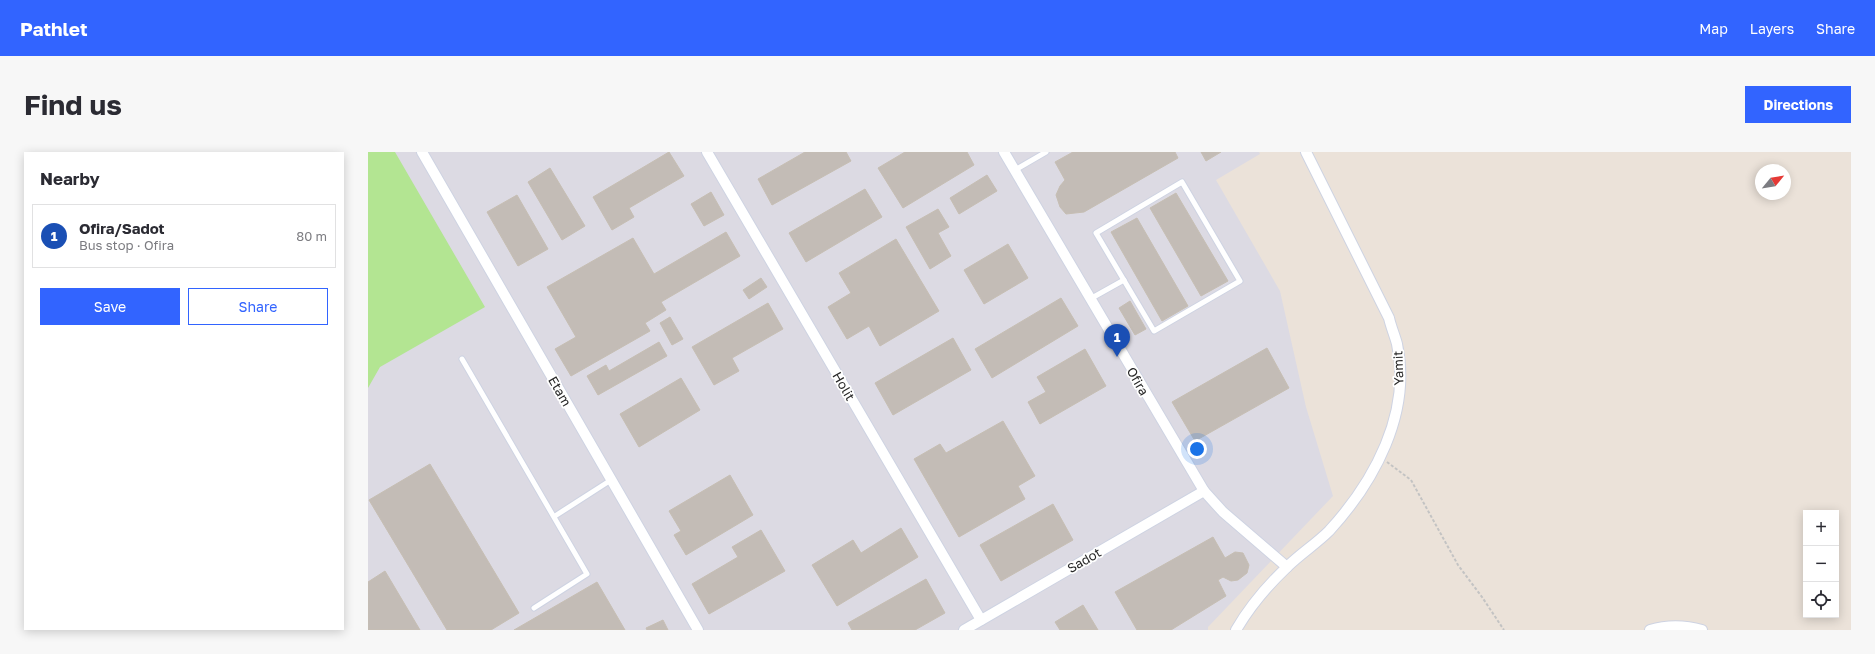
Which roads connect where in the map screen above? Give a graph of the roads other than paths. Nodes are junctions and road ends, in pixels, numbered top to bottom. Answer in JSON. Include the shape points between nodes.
{"nodes":[{"id":1,"x":422,"y":152,"type":"edge"},
{"id":2,"x":707,"y":152,"type":"edge"},
{"id":3,"x":1004,"y":152,"type":"edge"},
{"id":4,"x":1046,"y":152,"type":"edge"},
{"id":5,"x":1306,"y":152,"type":"edge"},
{"id":6,"x":1015,"y":170,"type":"junction"},
{"id":7,"x":1124,"y":280,"type":"junction"},
{"id":8,"x":1090,"y":298,"type":"junction"},
{"id":9,"x":462,"y":359,"type":"dead end"},
{"id":10,"x":611,"y":480,"type":"junction"},
{"id":11,"x":1204,"y":491,"type":"junction"},
{"id":12,"x":555,"y":516,"type":"junction"},
{"id":13,"x":1287,"y":567,"type":"junction"},
{"id":14,"x":534,"y":608,"type":"dead end"},
{"id":15,"x":981,"y":620,"type":"junction"},
{"id":16,"x":698,"y":630,"type":"edge"},
{"id":17,"x":964,"y":630,"type":"edge"},
{"id":18,"x":1236,"y":630,"type":"edge"},
{"id":19,"x":1650,"y":630,"type":"edge"},
{"id":20,"x":1702,"y":630,"type":"edge"}],
"edges":[{"from":1,"to":10,"type":"street","name":"Etam"},
{"from":2,"to":15,"type":"street","name":"Holit"},
{"from":3,"to":6,"type":"street","name":"Ofira"},
{"from":4,"to":6,"type":"lane"},
{"from":5,"to":13,"type":"street","name":"Yamit","via":[[1389,318],[1397,345],[1400,374],[1393,426],[1380,457],[1360,490],[1328,531]]},
{"from":6,"to":8,"type":"street","name":"Ofira"},
{"from":7,"to":7,"type":"lane","via":[[1154,331],[1240,281],[1182,182],[1096,233]]},
{"from":7,"to":8,"type":"lane"},
{"from":8,"to":11,"type":"street","name":"Ofira"},
{"from":9,"to":12,"type":"lane"},
{"from":10,"to":12,"type":"lane"},
{"from":10,"to":16,"type":"street","name":"Etam"},
{"from":11,"to":13,"type":"street","name":"Ofira","via":[[1223,512]]},
{"from":11,"to":15,"type":"street","name":"Sadot"},
{"from":12,"to":14,"type":"lane","via":[[586,574]]},
{"from":13,"to":18,"type":"street","name":"Yamit","via":[[1252,604]]},
{"from":15,"to":17,"type":"street","name":"Sadot"},
{"from":19,"to":20,"type":"street","via":[[1664,626]]}]}
